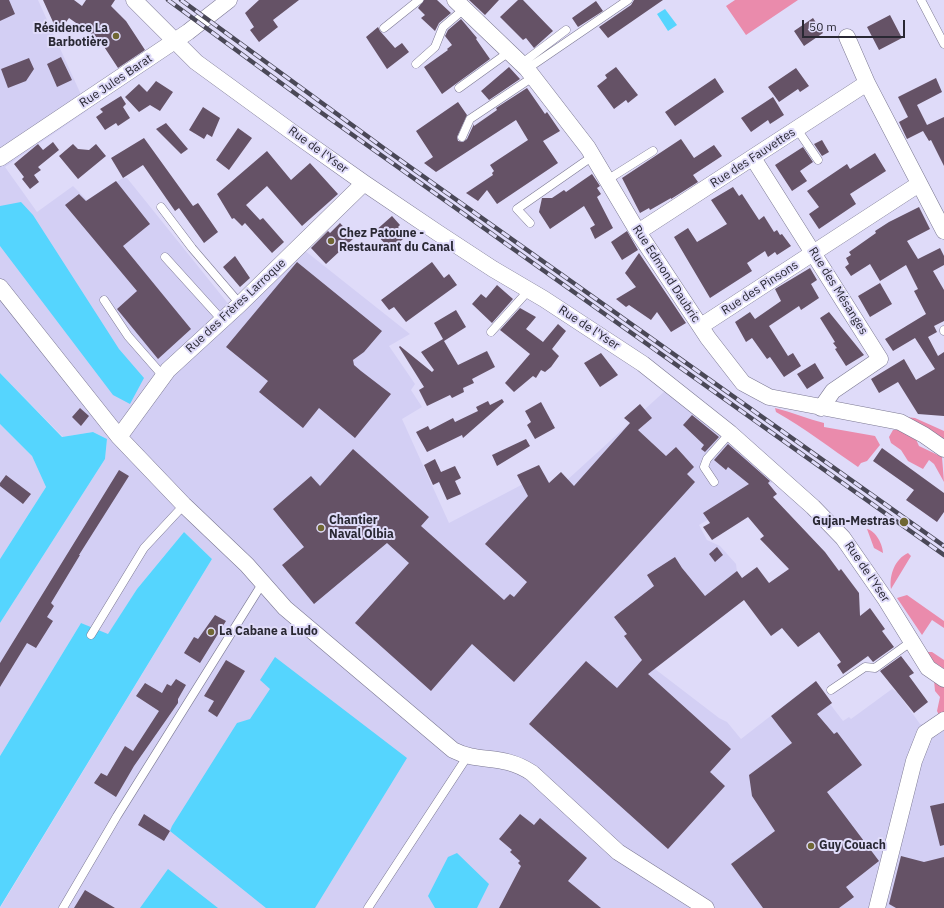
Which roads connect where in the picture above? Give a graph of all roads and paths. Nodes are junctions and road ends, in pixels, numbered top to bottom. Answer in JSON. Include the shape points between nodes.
{"nodes":[{"id":1,"x":134,"y":0,"type":"edge"},
{"id":2,"x":228,"y":0,"type":"edge"},
{"id":3,"x":419,"y":0,"type":"edge"},
{"id":4,"x":628,"y":0,"type":"edge"},
{"id":5,"x":921,"y":0,"type":"edge"},
{"id":6,"x":459,"y":4,"type":"edge"},
{"id":7,"x":384,"y":28,"type":"dead end"},
{"id":8,"x":566,"y":30,"type":"dead end"},
{"id":9,"x":847,"y":37,"type":"dead end"},
{"id":10,"x":174,"y":41,"type":"junction"},
{"id":11,"x":944,"y":44,"type":"edge"},
{"id":12,"x":509,"y":52,"type":"junction"},
{"id":13,"x":416,"y":64,"type":"dead end"},
{"id":14,"x":527,"y":70,"type":"junction"},
{"id":15,"x":867,"y":83,"type":"junction"},
{"id":16,"x":459,"y":88,"type":"dead end"},
{"id":17,"x":797,"y":129,"type":"junction"},
{"id":18,"x":462,"y":136,"type":"dead end"},
{"id":19,"x":653,"y":151,"type":"dead end"},
{"id":20,"x":593,"y":156,"type":"junction"},
{"id":21,"x":0,"y":158,"type":"edge"},
{"id":22,"x":753,"y":158,"type":"junction"},
{"id":23,"x":818,"y":160,"type":"dead end"},
{"id":24,"x":607,"y":180,"type":"junction"},
{"id":25,"x":364,"y":183,"type":"junction"},
{"id":26,"x":919,"y":184,"type":"junction"},
{"id":27,"x":161,"y":207,"type":"dead end"},
{"id":28,"x":530,"y":223,"type":"dead end"},
{"id":29,"x":638,"y":232,"type":"junction"},
{"id":30,"x":944,"y":232,"type":"edge"},
{"id":31,"x":814,"y":252,"type":"junction"},
{"id":32,"x":165,"y":257,"type":"dead end"},
{"id":33,"x":0,"y":287,"type":"edge"},
{"id":34,"x":529,"y":290,"type":"junction"},
{"id":35,"x":104,"y":300,"type":"dead end"},
{"id":36,"x":240,"y":304,"type":"junction"},
{"id":37,"x":222,"y":320,"type":"junction"},
{"id":38,"x":701,"y":326,"type":"junction"},
{"id":39,"x":491,"y":332,"type":"dead end"},
{"id":40,"x":164,"y":376,"type":"junction"},
{"id":41,"x":821,"y":408,"type":"junction"},
{"id":42,"x":730,"y":433,"type":"junction"},
{"id":43,"x":119,"y":436,"type":"junction"},
{"id":44,"x":944,"y":449,"type":"edge"},
{"id":45,"x":714,"y":482,"type":"dead end"},
{"id":46,"x":184,"y":504,"type":"junction"},
{"id":47,"x":262,"y":584,"type":"junction"},
{"id":48,"x":90,"y":635,"type":"dead end"},
{"id":49,"x":912,"y":641,"type":"junction"},
{"id":50,"x":944,"y":679,"type":"edge"},
{"id":51,"x":831,"y":690,"type":"dead end"},
{"id":52,"x":944,"y":720,"type":"edge"},
{"id":53,"x":466,"y":757,"type":"junction"},
{"id":54,"x":703,"y":907,"type":"edge"},
{"id":55,"x":63,"y":908,"type":"edge"},
{"id":56,"x":368,"y":908,"type":"edge"},
{"id":57,"x":877,"y":908,"type":"edge"}],
"edges":[{"from":1,"to":10,"type":"street","name":"Rue de l'Yser"},
{"from":2,"to":10,"type":"street","name":"Rue Jules Barat"},
{"from":3,"to":7,"type":"lane"},
{"from":4,"to":14,"type":"lane"},
{"from":5,"to":11,"type":"lane"},
{"from":6,"to":12,"type":"street","name":"Rue Edmond Daubric"},
{"from":6,"to":13,"type":"lane","via":[[443,27],[435,47]]},
{"from":8,"to":14,"type":"lane"},
{"from":9,"to":15,"type":"street"},
{"from":10,"to":21,"type":"street","name":"Rue Jules Barat"},
{"from":10,"to":25,"type":"street","name":"Rue de l'Yser","via":[[196,62]]},
{"from":12,"to":14,"type":"street","name":"Rue Edmond Daubric"},
{"from":12,"to":16,"type":"lane"},
{"from":14,"to":18,"type":"lane","via":[[470,119]]},
{"from":14,"to":20,"type":"street","name":"Rue Edmond Daubric"},
{"from":15,"to":17,"type":"street","name":"Rue des Fauvettes"},
{"from":15,"to":26,"type":"street"},
{"from":17,"to":22,"type":"street","name":"Rue des Fauvettes"},
{"from":17,"to":23,"type":"lane"},
{"from":19,"to":24,"type":"lane"},
{"from":20,"to":24,"type":"street","name":"Rue Edmond Daubric"},
{"from":20,"to":28,"type":"lane","via":[[517,209]]},
{"from":22,"to":29,"type":"street","name":"Rue des Fauvettes"},
{"from":22,"to":31,"type":"street","name":"Rue des Mésanges"},
{"from":24,"to":29,"type":"street","name":"Rue Edmond Daubric"},
{"from":25,"to":34,"type":"street","name":"Rue de l'Yser"},
{"from":25,"to":36,"type":"street","name":"Rue des Frères Larroque"},
{"from":26,"to":30,"type":"street"},
{"from":26,"to":31,"type":"street","name":"Rue des Pinsons"},
{"from":27,"to":36,"type":"lane"},
{"from":29,"to":38,"type":"street","name":"Rue Edmond Daubric"},
{"from":31,"to":38,"type":"street","name":"Rue des Pinsons"},
{"from":31,"to":41,"type":"street","name":"Rue des Mésanges","via":[[880,359],[833,391]]},
{"from":32,"to":37,"type":"lane"},
{"from":33,"to":43,"type":"street"},
{"from":34,"to":39,"type":"lane"},
{"from":34,"to":42,"type":"street","name":"Rue de l'Yser","via":[[643,364]]},
{"from":35,"to":40,"type":"lane","via":[[128,336]]},
{"from":36,"to":37,"type":"street","name":"Rue des Frères Larroque"},
{"from":37,"to":40,"type":"street","name":"Rue des Frères Larroque"},
{"from":38,"to":41,"type":"street","name":"Rue Edmond Daubric","via":[[743,383],[769,397]]},
{"from":40,"to":43,"type":"street","name":"Rue des Frères Larroque"},
{"from":41,"to":44,"type":"street","name":"Rue Edmond Daubric","via":[[900,422]]},
{"from":42,"to":45,"type":"lane","via":[[707,459],[704,467]]},
{"from":42,"to":49,"type":"street","name":"Rue de l'Yser","via":[[813,507],[843,538]]},
{"from":43,"to":46,"type":"street"},
{"from":46,"to":47,"type":"street"},
{"from":46,"to":48,"type":"lane","via":[[144,548]]},
{"from":47,"to":53,"type":"street","via":[[291,614],[453,750]]},
{"from":47,"to":55,"type":"lane"},
{"from":49,"to":50,"type":"street","name":"Rue de l'Yser","via":[[928,668]]},
{"from":49,"to":51,"type":"lane","via":[[875,668],[865,667]]},
{"from":52,"to":57,"type":"street","via":[[925,733],[914,761]]},
{"from":53,"to":54,"type":"street","via":[[498,759],[520,765],[618,852]]},
{"from":53,"to":56,"type":"lane"}]}
